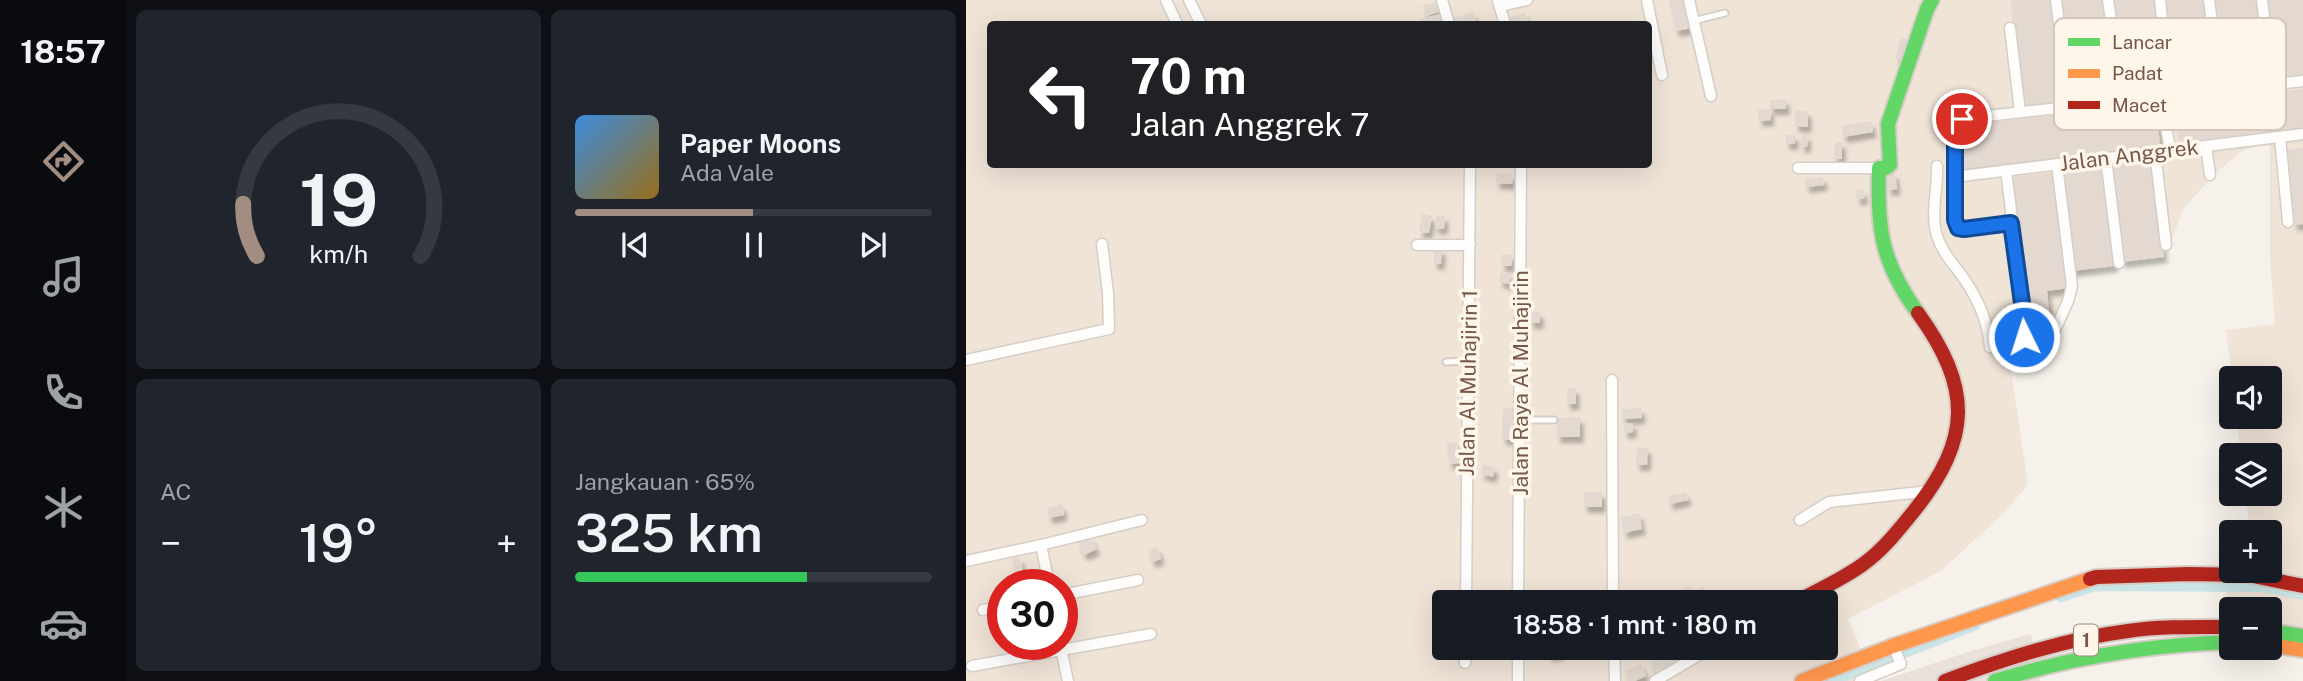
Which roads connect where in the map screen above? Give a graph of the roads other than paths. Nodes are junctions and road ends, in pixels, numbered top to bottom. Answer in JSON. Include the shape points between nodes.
{"nodes":[{"id":1,"x":1166,"y":0,"type":"edge"},
{"id":2,"x":1189,"y":0,"type":"edge"},
{"id":3,"x":1442,"y":0,"type":"edge"},
{"id":4,"x":1527,"y":0,"type":"edge"},
{"id":5,"x":1647,"y":0,"type":"edge"},
{"id":6,"x":1689,"y":0,"type":"edge"},
{"id":7,"x":1932,"y":0,"type":"edge"},
{"id":8,"x":2056,"y":0,"type":"edge"},
{"id":9,"x":2108,"y":0,"type":"edge"},
{"id":10,"x":2160,"y":0,"type":"edge"},
{"id":11,"x":2209,"y":0,"type":"edge"},
{"id":12,"x":2262,"y":0,"type":"edge"},
{"id":13,"x":1499,"y":3,"type":"edge"},
{"id":14,"x":1725,"y":13,"type":"dead end"},
{"id":15,"x":2058,"y":18,"type":"edge"},
{"id":16,"x":2111,"y":18,"type":"edge"},
{"id":17,"x":2161,"y":18,"type":"edge"},
{"id":18,"x":2211,"y":18,"type":"edge"},
{"id":19,"x":2264,"y":18,"type":"edge"},
{"id":20,"x":1693,"y":20,"type":"junction"},
{"id":21,"x":1176,"y":21,"type":"edge"},
{"id":22,"x":1198,"y":21,"type":"edge"},
{"id":23,"x":1448,"y":21,"type":"edge"},
{"id":24,"x":1504,"y":21,"type":"edge"},
{"id":25,"x":1651,"y":21,"type":"edge"},
{"id":26,"x":1652,"y":25,"type":"edge"},
{"id":27,"x":2010,"y":28,"type":"dead end"},
{"id":28,"x":1662,"y":75,"type":"dead end"},
{"id":29,"x":1711,"y":96,"type":"dead end"},
{"id":30,"x":2054,"y":108,"type":"edge"},
{"id":31,"x":2020,"y":112,"type":"junction"},
{"id":32,"x":2169,"y":130,"type":"edge"},
{"id":33,"x":2303,"y":134,"type":"edge"},
{"id":34,"x":2280,"y":137,"type":"junction"},
{"id":35,"x":2206,"y":146,"type":"junction"},
{"id":36,"x":2170,"y":150,"type":"junction"},
{"id":37,"x":2155,"y":152,"type":"junction"},
{"id":38,"x":2106,"y":158,"type":"junction"},
{"id":39,"x":2057,"y":164,"type":"junction"},
{"id":40,"x":1937,"y":166,"type":"dead end"},
{"id":41,"x":1879,"y":167,"type":"junction"},
{"id":42,"x":1470,"y":168,"type":"edge"},
{"id":43,"x":1521,"y":168,"type":"edge"},
{"id":44,"x":1798,"y":168,"type":"dead end"},
{"id":45,"x":2006,"y":170,"type":"junction"},
{"id":46,"x":2210,"y":175,"type":"dead end"},
{"id":47,"x":1954,"y":177,"type":"junction"},
{"id":48,"x":2288,"y":222,"type":"dead end"},
{"id":49,"x":2011,"y":223,"type":"junction"},
{"id":50,"x":1102,"y":244,"type":"dead end"},
{"id":51,"x":1470,"y":244,"type":"junction"},
{"id":52,"x":1417,"y":245,"type":"dead end"},
{"id":53,"x":2166,"y":245,"type":"dead end"},
{"id":54,"x":2119,"y":262,"type":"dead end"},
{"id":55,"x":2028,"y":336,"type":"junction"},
{"id":56,"x":966,"y":360,"type":"edge"},
{"id":57,"x":1468,"y":361,"type":"junction"},
{"id":58,"x":1446,"y":362,"type":"dead end"},
{"id":59,"x":1612,"y":380,"type":"dead end"},
{"id":60,"x":1520,"y":420,"type":"junction"},
{"id":61,"x":1554,"y":420,"type":"dead end"},
{"id":62,"x":1930,"y":491,"type":"junction"},
{"id":63,"x":1142,"y":520,"type":"dead end"},
{"id":64,"x":1800,"y":520,"type":"dead end"},
{"id":65,"x":1041,"y":545,"type":"junction"},
{"id":66,"x":966,"y":561,"type":"edge"},
{"id":67,"x":1046,"y":569,"type":"edge"},
{"id":68,"x":1138,"y":580,"type":"dead end"},
{"id":69,"x":2303,"y":586,"type":"edge"},
{"id":70,"x":1466,"y":590,"type":"edge"},
{"id":71,"x":1518,"y":590,"type":"edge"},
{"id":72,"x":1613,"y":590,"type":"edge"},
{"id":73,"x":1818,"y":590,"type":"edge"},
{"id":74,"x":1078,"y":592,"type":"edge"},
{"id":75,"x":987,"y":609,"type":"edge"},
{"id":76,"x":983,"y":610,"type":"dead end"},
{"id":77,"x":2219,"y":627,"type":"edge"},
{"id":78,"x":2282,"y":633,"type":"edge"},
{"id":79,"x":1151,"y":634,"type":"dead end"},
{"id":80,"x":2303,"y":636,"type":"edge"},
{"id":81,"x":2219,"y":642,"type":"edge"},
{"id":82,"x":1078,"y":645,"type":"edge"},
{"id":83,"x":2282,"y":647,"type":"edge"},
{"id":84,"x":2303,"y":650,"type":"edge"},
{"id":85,"x":1896,"y":653,"type":"junction"},
{"id":86,"x":1000,"y":660,"type":"edge"},
{"id":87,"x":1064,"y":660,"type":"edge"},
{"id":88,"x":1518,"y":660,"type":"edge"},
{"id":89,"x":1614,"y":660,"type":"edge"},
{"id":90,"x":1691,"y":660,"type":"edge"},
{"id":91,"x":972,"y":666,"type":"dead end"},
{"id":92,"x":1068,"y":681,"type":"edge"},
{"id":93,"x":1518,"y":681,"type":"edge"},
{"id":94,"x":1615,"y":681,"type":"edge"},
{"id":95,"x":1655,"y":681,"type":"edge"},
{"id":96,"x":1802,"y":681,"type":"edge"},
{"id":97,"x":1860,"y":681,"type":"edge"},
{"id":98,"x":1945,"y":681,"type":"edge"},
{"id":99,"x":1995,"y":681,"type":"edge"}],
"edges":[{"from":1,"to":21,"type":"street"},
{"from":2,"to":22,"type":"street"},
{"from":3,"to":23,"type":"street"},
{"from":4,"to":13,"type":"street"},
{"from":5,"to":25,"type":"street"},
{"from":6,"to":20,"type":"street"},
{"from":7,"to":41,"type":"main road","via":[[1888,124],[1890,164]]},
{"from":8,"to":15,"type":"street"},
{"from":9,"to":16,"type":"street"},
{"from":10,"to":17,"type":"street"},
{"from":11,"to":18,"type":"street"},
{"from":12,"to":19,"type":"street"},
{"from":13,"to":24,"type":"street"},
{"from":14,"to":20,"type":"lane"},
{"from":20,"to":29,"type":"street"},
{"from":26,"to":28,"type":"street"},
{"from":27,"to":31,"type":"street"},
{"from":30,"to":31,"type":"street"},
{"from":31,"to":47,"type":"street","via":[[1956,122]]},
{"from":32,"to":36,"type":"street"},
{"from":33,"to":34,"type":"street","name":"Jalan Anggrek"},
{"from":34,"to":35,"type":"street","name":"Jalan Anggrek"},
{"from":34,"to":48,"type":"street"},
{"from":35,"to":36,"type":"street","name":"Jalan Anggrek"},
{"from":35,"to":46,"type":"street"},
{"from":36,"to":37,"type":"street","name":"Jalan Anggrek"},
{"from":37,"to":38,"type":"street","name":"Jalan Anggrek"},
{"from":37,"to":53,"type":"street"},
{"from":38,"to":39,"type":"street","name":"Jalan Anggrek"},
{"from":38,"to":54,"type":"street"},
{"from":39,"to":45,"type":"street","name":"Jalan Anggrek"},
{"from":39,"to":55,"type":"street","via":[[2072,286],[2056,328]]},
{"from":40,"to":55,"type":"street","via":[[1937,237],[1979,306],[1990,347]]},
{"from":41,"to":44,"type":"street"},
{"from":41,"to":62,"type":"main road","via":[[1886,256],[1899,285],[1940,346],[1954,383],[1957,423],[1952,450]]},
{"from":42,"to":51,"type":"street","name":"Jalan Al Muhajirin 1"},
{"from":43,"to":60,"type":"street","name":"Jalan Raya Al Muhajirin"},
{"from":45,"to":47,"type":"street","name":"Jalan Anggrek"},
{"from":45,"to":49,"type":"street"},
{"from":47,"to":49,"type":"street","via":[[1958,228]]},
{"from":49,"to":55,"type":"street"},
{"from":50,"to":56,"type":"street","via":[[1109,329]]},
{"from":51,"to":52,"type":"street"},
{"from":51,"to":57,"type":"street","name":"Jalan Al Muhajirin 1"},
{"from":57,"to":58,"type":"lane"},
{"from":57,"to":70,"type":"street","name":"Jalan Al Muhajirin 1"},
{"from":59,"to":72,"type":"street"},
{"from":60,"to":61,"type":"lane"},
{"from":60,"to":71,"type":"street","name":"Jalan Raya Al Muhajirin"},
{"from":62,"to":64,"type":"street","via":[[1829,502]]},
{"from":62,"to":73,"type":"main road","via":[[1876,554]]},
{"from":63,"to":65,"type":"street"},
{"from":65,"to":66,"type":"street"},
{"from":65,"to":67,"type":"street"},
{"from":68,"to":74,"type":"street"},
{"from":69,"to":85,"type":"main road","via":[[2248,575],[2096,577]]},
{"from":75,"to":76,"type":"street"},
{"from":77,"to":98,"type":"main road","number":"1","via":[[2128,631],[2038,650]]},
{"from":78,"to":80,"type":"main road"},
{"from":79,"to":82,"type":"street"},
{"from":81,"to":99,"type":"main road","number":"1","via":[[2132,649]]},
{"from":83,"to":84,"type":"main road"},
{"from":85,"to":96,"type":"main road"},
{"from":85,"to":97,"type":"street"},
{"from":86,"to":91,"type":"street"},
{"from":87,"to":92,"type":"street"},
{"from":88,"to":93,"type":"street"},
{"from":89,"to":94,"type":"street"},
{"from":90,"to":95,"type":"street"}]}
